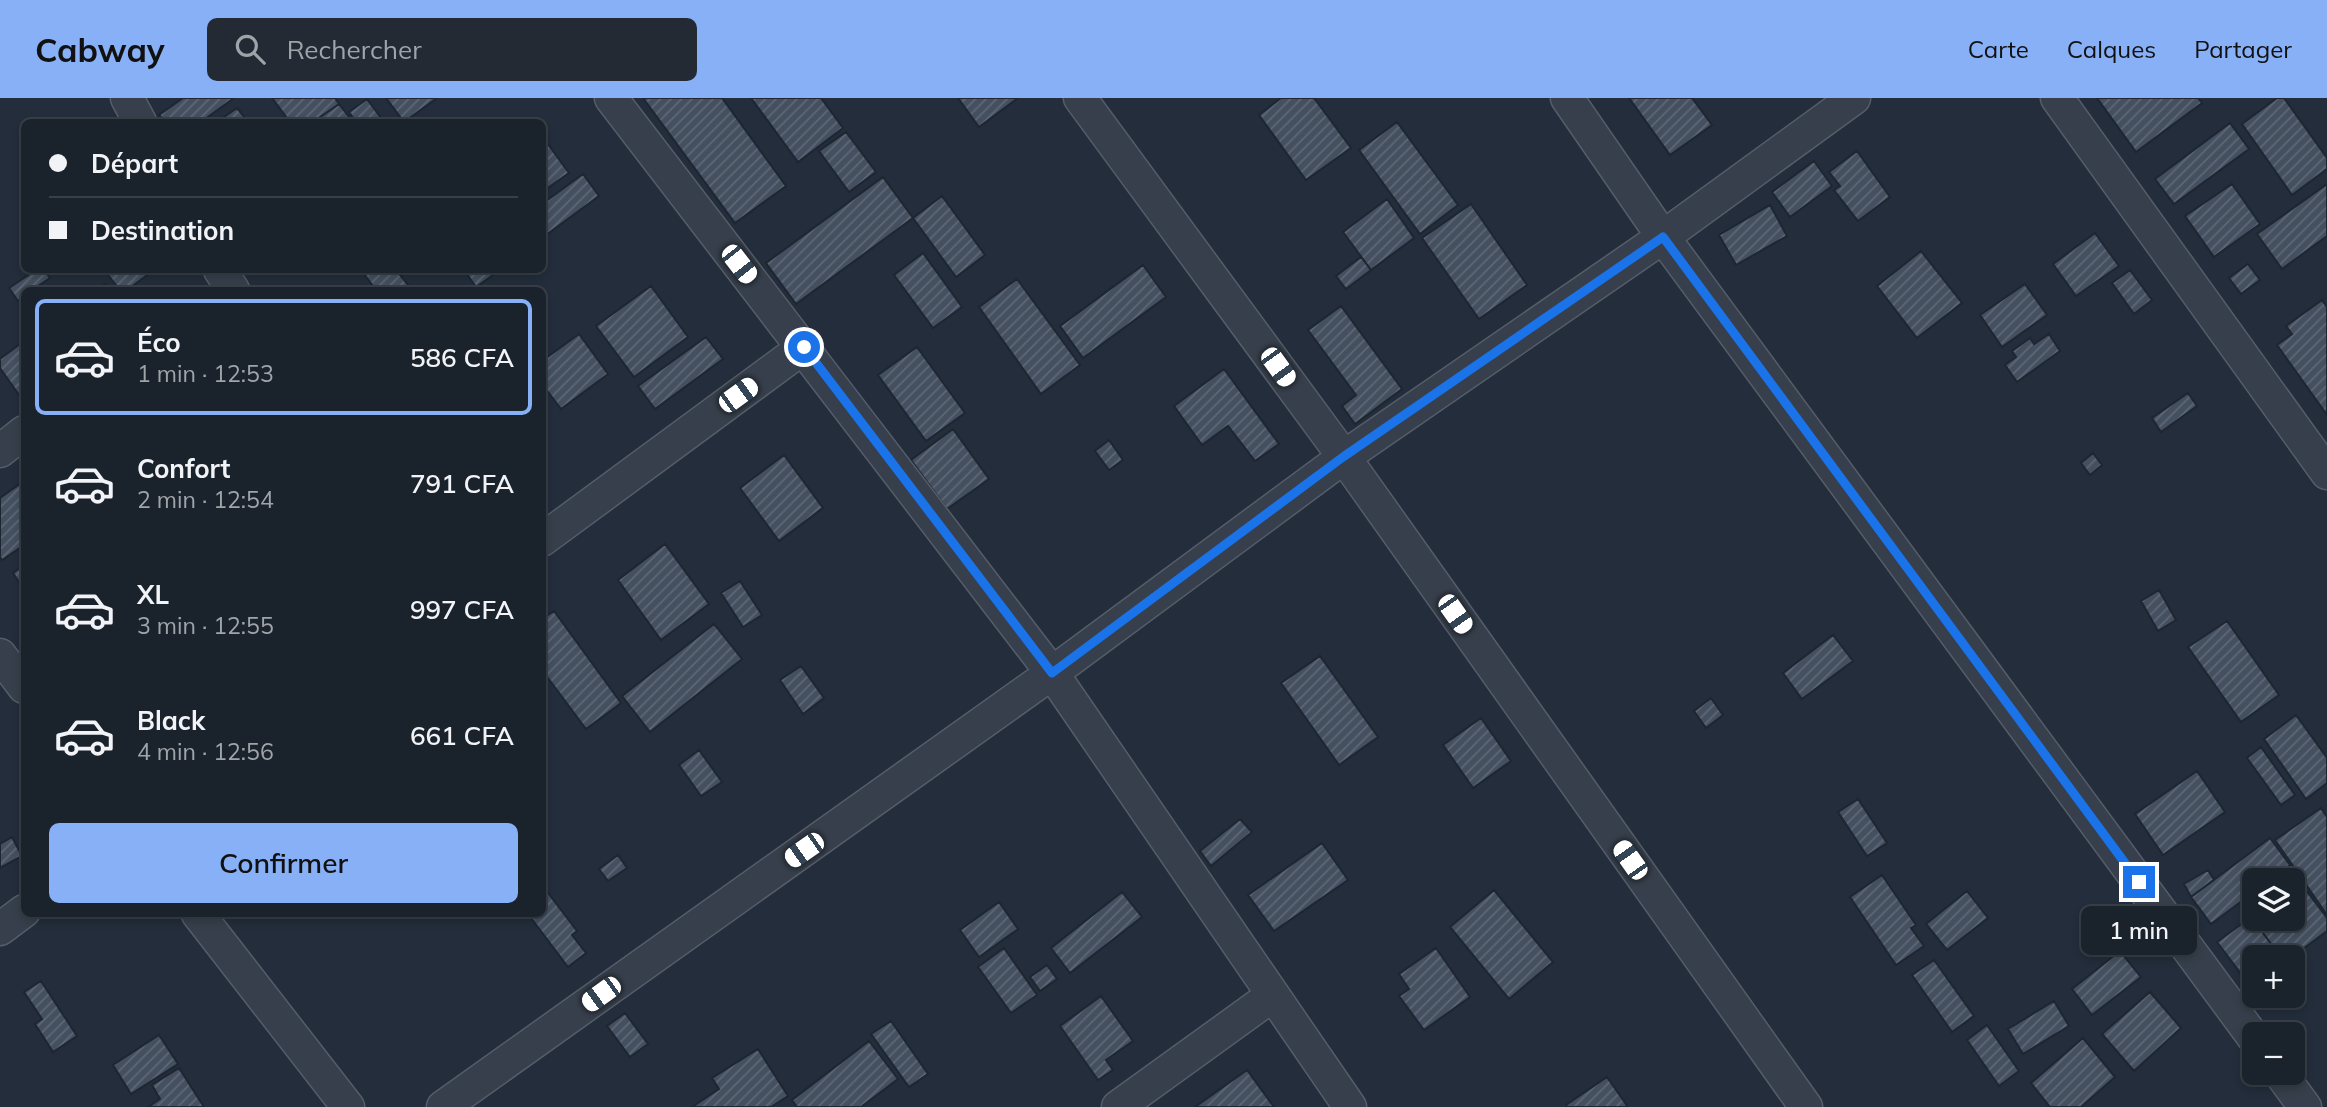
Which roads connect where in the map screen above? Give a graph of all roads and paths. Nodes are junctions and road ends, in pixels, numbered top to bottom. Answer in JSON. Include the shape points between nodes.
{"nodes":[{"id":1,"x":127,"y":98,"type":"edge"},
{"id":2,"x":611,"y":98,"type":"edge"},
{"id":3,"x":1080,"y":98,"type":"edge"},
{"id":4,"x":1567,"y":98,"type":"edge"},
{"id":5,"x":1854,"y":98,"type":"edge"},
{"id":6,"x":2057,"y":98,"type":"edge"},
{"id":7,"x":138,"y":119,"type":"edge"},
{"id":8,"x":1663,"y":237,"type":"junction"},
{"id":9,"x":804,"y":347,"type":"junction"},
{"id":10,"x":21,"y":434,"type":"edge"},
{"id":11,"x":0,"y":451,"type":"edge"},
{"id":12,"x":1343,"y":457,"type":"junction"},
{"id":13,"x":2327,"y":473,"type":"edge"},
{"id":14,"x":546,"y":537,"type":"edge"},
{"id":15,"x":0,"y":654,"type":"edge"},
{"id":16,"x":1052,"y":673,"type":"junction"},
{"id":17,"x":21,"y":683,"type":"edge"},
{"id":18,"x":21,"y":913,"type":"edge"},
{"id":19,"x":200,"y":917,"type":"edge"},
{"id":20,"x":0,"y":929,"type":"edge"},
{"id":21,"x":1273,"y":995,"type":"junction"},
{"id":22,"x":2242,"y":1022,"type":"edge"},
{"id":23,"x":2289,"y":1085,"type":"edge"},
{"id":24,"x":348,"y":1107,"type":"edge"},
{"id":25,"x":443,"y":1107,"type":"edge"},
{"id":26,"x":1118,"y":1107,"type":"edge"},
{"id":27,"x":1350,"y":1107,"type":"edge"},
{"id":28,"x":1806,"y":1107,"type":"edge"},
{"id":29,"x":2305,"y":1107,"type":"edge"}],
"edges":[{"from":1,"to":7,"type":"street"},
{"from":2,"to":9,"type":"street"},
{"from":3,"to":12,"type":"street"},
{"from":4,"to":8,"type":"street"},
{"from":5,"to":8,"type":"street"},
{"from":6,"to":13,"type":"street"},
{"from":8,"to":12,"type":"street"},
{"from":8,"to":22,"type":"street"},
{"from":9,"to":14,"type":"street"},
{"from":9,"to":16,"type":"street"},
{"from":10,"to":11,"type":"street"},
{"from":12,"to":16,"type":"street"},
{"from":12,"to":28,"type":"street"},
{"from":15,"to":17,"type":"street"},
{"from":16,"to":21,"type":"street"},
{"from":16,"to":25,"type":"street"},
{"from":18,"to":20,"type":"street"},
{"from":19,"to":24,"type":"street"},
{"from":21,"to":26,"type":"street"},
{"from":21,"to":27,"type":"street"},
{"from":23,"to":29,"type":"street"}]}
